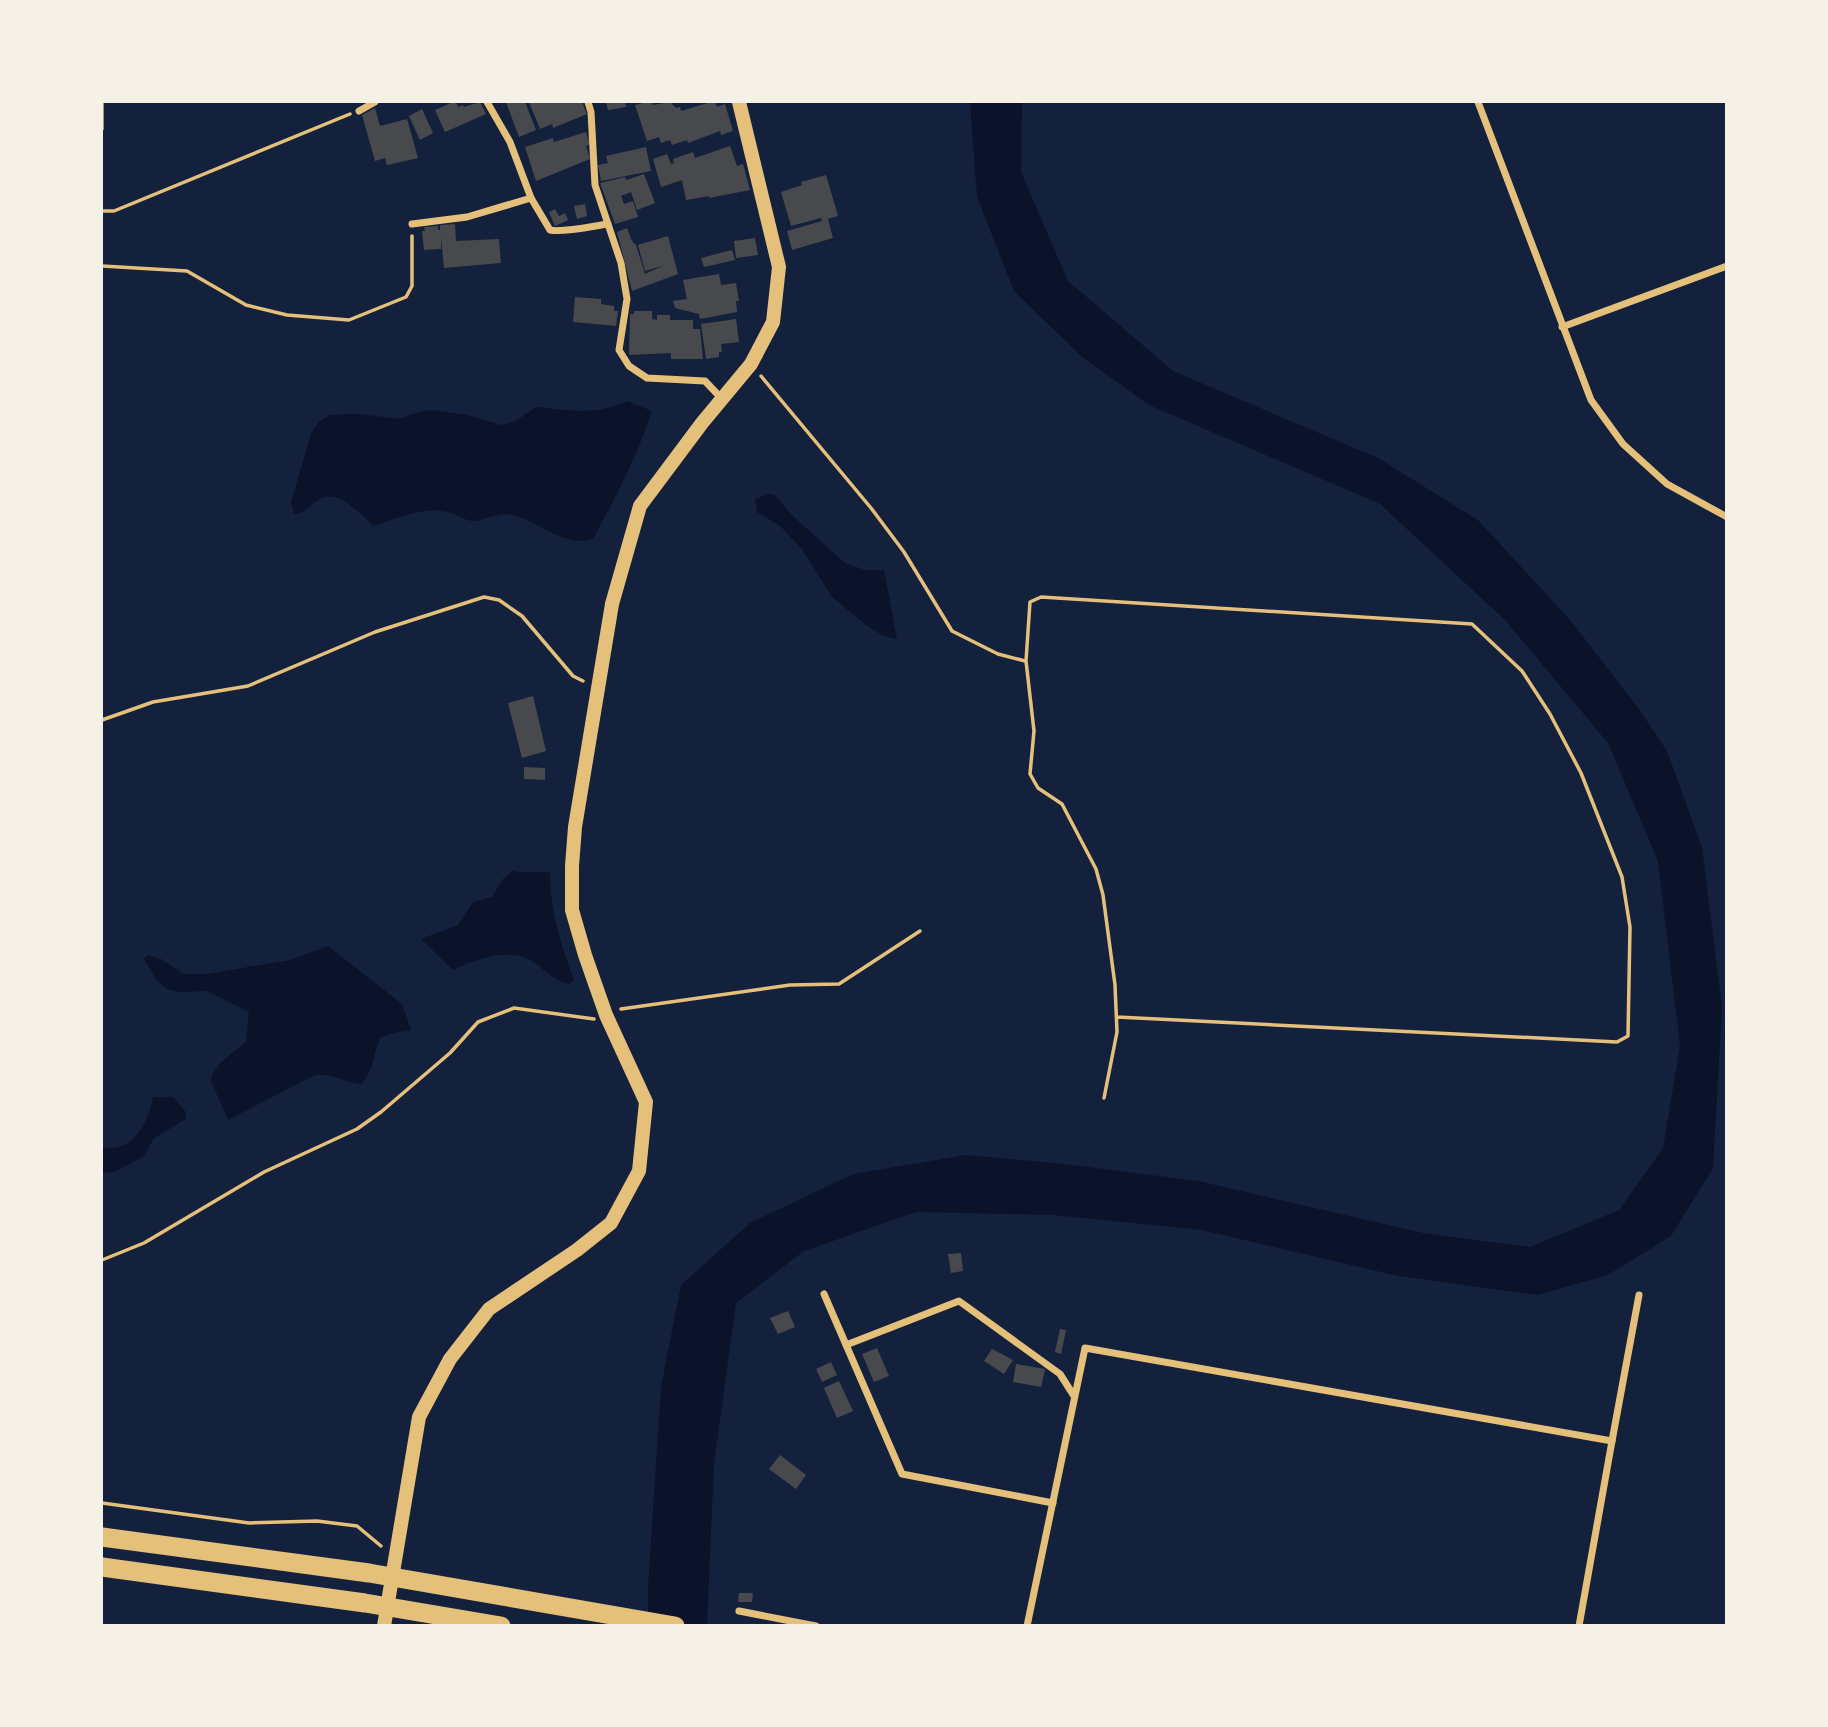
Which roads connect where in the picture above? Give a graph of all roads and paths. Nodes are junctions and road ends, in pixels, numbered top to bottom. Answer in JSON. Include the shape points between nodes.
{"nodes":[{"id":1,"x":102,"y":102,"type":"edge"},
{"id":2,"x":375,"y":102,"type":"edge"},
{"id":3,"x":487,"y":102,"type":"edge"},
{"id":4,"x":588,"y":102,"type":"edge"},
{"id":5,"x":739,"y":102,"type":"edge"},
{"id":6,"x":1478,"y":102,"type":"edge"},
{"id":7,"x":359,"y":111,"type":"joint"},
{"id":8,"x":102,"y":129,"type":"edge"},
{"id":9,"x":531,"y":198,"type":"junction"},
{"id":10,"x":102,"y":211,"type":"edge"},
{"id":11,"x":411,"y":223,"type":"joint"},
{"id":12,"x":608,"y":224,"type":"junction"},
{"id":13,"x":102,"y":266,"type":"edge"},
{"id":14,"x":1727,"y":266,"type":"edge"},
{"id":15,"x":1562,"y":327,"type":"junction"},
{"id":16,"x":751,"y":364,"type":"junction"},
{"id":17,"x":723,"y":399,"type":"junction"},
{"id":18,"x":1727,"y":517,"type":"edge"},
{"id":19,"x":1026,"y":661,"type":"junction"},
{"id":20,"x":598,"y":689,"type":"junction"},
{"id":21,"x":102,"y":720,"type":"edge"},
{"id":22,"x":920,"y":931,"type":"dead end"},
{"id":23,"x":606,"y":1015,"type":"junction"},
{"id":24,"x":1116,"y":1017,"type":"junction"},
{"id":25,"x":1104,"y":1098,"type":"dead end"},
{"id":26,"x":102,"y":1260,"type":"edge"},
{"id":27,"x":824,"y":1294,"type":"dead end"},
{"id":28,"x":1639,"y":1295,"type":"dead end"},
{"id":29,"x":846,"y":1345,"type":"junction"},
{"id":30,"x":1075,"y":1397,"type":"junction"},
{"id":31,"x":1612,"y":1441,"type":"junction"},
{"id":32,"x":102,"y":1503,"type":"edge"},
{"id":33,"x":1053,"y":1503,"type":"junction"},
{"id":34,"x":102,"y":1537,"type":"edge"},
{"id":35,"x":395,"y":1554,"type":"junction"},
{"id":36,"x":102,"y":1567,"type":"edge"},
{"id":37,"x":739,"y":1611,"type":"dead end"},
{"id":38,"x":384,"y":1626,"type":"edge"},
{"id":39,"x":501,"y":1626,"type":"edge"},
{"id":40,"x":675,"y":1626,"type":"edge"},
{"id":41,"x":816,"y":1626,"type":"edge"},
{"id":42,"x":1027,"y":1626,"type":"edge"},
{"id":43,"x":1580,"y":1626,"type":"edge"}],
"edges":[{"from":1,"to":8,"type":"path"},
{"from":2,"to":7,"type":"street"},
{"from":3,"to":9,"type":"street","via":[[510,142]]},
{"from":4,"to":12,"type":"street","via":[[595,185]]},
{"from":5,"to":16,"type":"main road","via":[[779,267],[772,322]]},
{"from":6,"to":15,"type":"street"},
{"from":7,"to":10,"type":"path","via":[[114,211]]},
{"from":9,"to":11,"type":"street","via":[[467,217]]},
{"from":9,"to":12,"type":"street","via":[[550,230]]},
{"from":11,"to":13,"type":"path","via":[[412,286],[407,297],[349,320],[287,315],[246,305],[187,271]]},
{"from":12,"to":17,"type":"street","via":[[627,299],[620,350],[629,366],[648,378],[705,381]]},
{"from":14,"to":15,"type":"street"},
{"from":15,"to":18,"type":"street","via":[[1591,400],[1623,444],[1667,484]]},
{"from":16,"to":17,"type":"main road"},
{"from":16,"to":19,"type":"path","via":[[871,508],[952,631],[998,654]]},
{"from":17,"to":20,"type":"main road","via":[[639,506],[612,604]]},
{"from":19,"to":24,"type":"path","via":[[1034,732],[1030,774],[1038,789],[1062,804],[1096,869],[1104,895]]},
{"from":19,"to":24,"type":"path","via":[[1030,602],[1041,597],[1472,624],[1522,671],[1550,713],[1581,773],[1622,877],[1630,927],[1628,1036],[1617,1042]]},
{"from":20,"to":21,"type":"path","via":[[573,676],[522,616],[499,600],[484,597],[374,632],[248,686],[153,702]]},
{"from":20,"to":23,"type":"main road","via":[[575,827],[572,910]]},
{"from":22,"to":23,"type":"path","via":[[839,984],[790,985],[628,1007]]},
{"from":23,"to":26,"type":"path","via":[[593,1020],[514,1008],[478,1022],[450,1053],[357,1129],[264,1172],[144,1243]]},
{"from":23,"to":35,"type":"main road","via":[[646,1102],[639,1171],[611,1223],[489,1309],[450,1359],[419,1417]]},
{"from":24,"to":25,"type":"path"},
{"from":27,"to":29,"type":"street"},
{"from":28,"to":31,"type":"street"},
{"from":29,"to":30,"type":"street","via":[[959,1301],[1060,1374]]},
{"from":29,"to":33,"type":"street","via":[[902,1474]]},
{"from":30,"to":31,"type":"street","via":[[1085,1348]]},
{"from":30,"to":33,"type":"street"},
{"from":31,"to":43,"type":"street"},
{"from":32,"to":35,"type":"path","via":[[249,1523],[317,1521],[357,1526]]},
{"from":33,"to":42,"type":"street"},
{"from":34,"to":40,"type":"highway","via":[[369,1573]]},
{"from":35,"to":38,"type":"main road"},
{"from":36,"to":39,"type":"highway"},
{"from":37,"to":41,"type":"street"}]}
